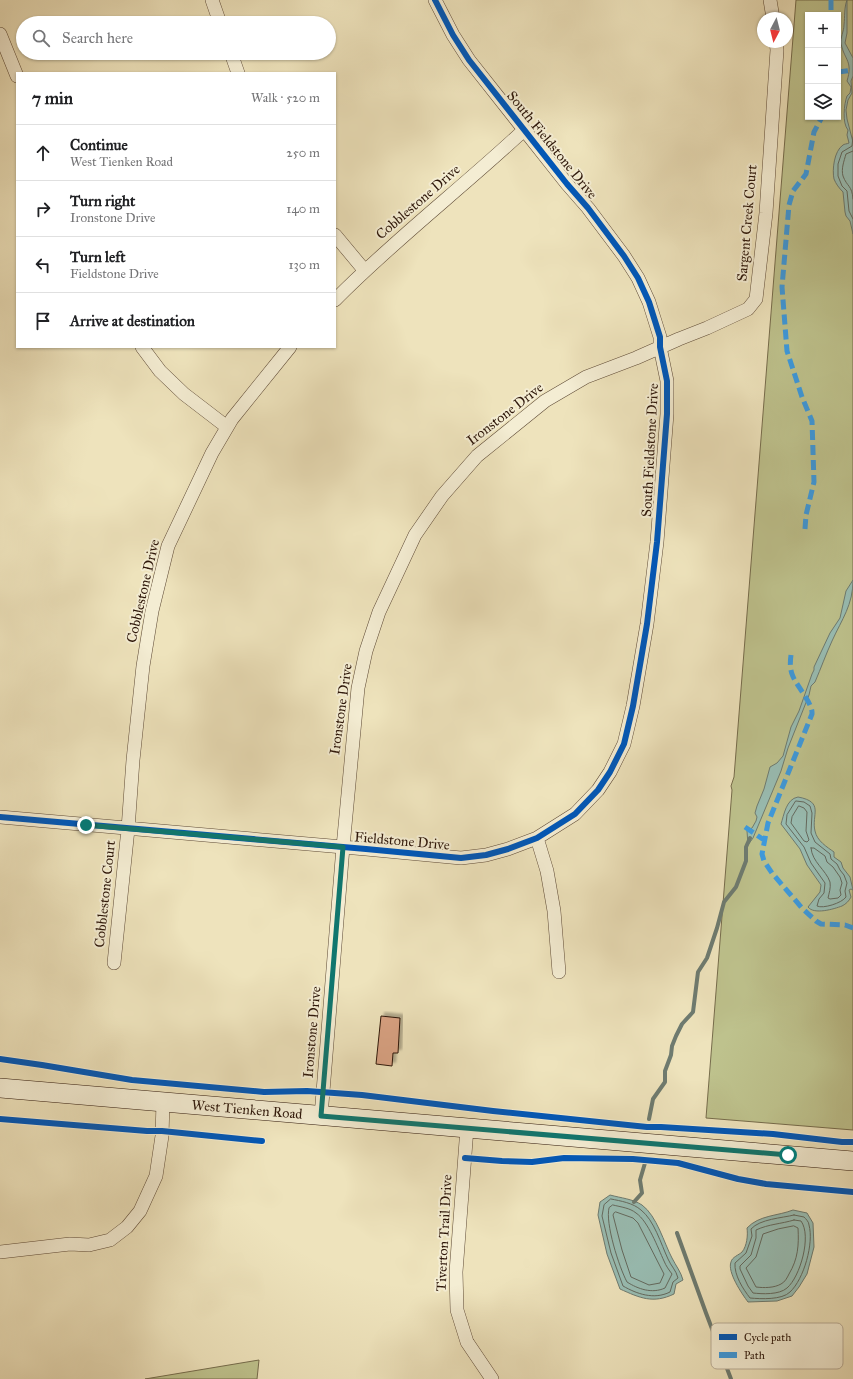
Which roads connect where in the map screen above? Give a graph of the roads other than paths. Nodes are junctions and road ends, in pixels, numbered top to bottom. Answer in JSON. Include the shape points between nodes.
{"nodes":[{"id":1,"x":212,"y":0,"type":"edge"},
{"id":2,"x":435,"y":0,"type":"edge"},
{"id":3,"x":770,"y":0,"type":"edge"},
{"id":4,"x":771,"y":12,"type":"edge"},
{"id":5,"x":218,"y":16,"type":"edge"},
{"id":6,"x":0,"y":34,"type":"edge"},
{"id":7,"x":777,"y":48,"type":"edge"},
{"id":8,"x":233,"y":60,"type":"edge"},
{"id":9,"x":238,"y":72,"type":"edge"},
{"id":10,"x":16,"y":74,"type":"edge"},
{"id":11,"x":524,"y":130,"type":"junction"},
{"id":12,"x":336,"y":236,"type":"edge"},
{"id":13,"x":364,"y":271,"type":"junction"},
{"id":14,"x":336,"y":299,"type":"edge"},
{"id":15,"x":660,"y":347,"type":"junction"},
{"id":16,"x":143,"y":348,"type":"edge"},
{"id":17,"x":289,"y":348,"type":"edge"},
{"id":18,"x":227,"y":427,"type":"junction"},
{"id":19,"x":0,"y":817,"type":"edge"},
{"id":20,"x":128,"y":829,"type":"junction"},
{"id":21,"x":537,"y":838,"type":"junction"},
{"id":22,"x":343,"y":847,"type":"junction"},
{"id":23,"x":114,"y":963,"type":"dead end"},
{"id":24,"x":559,"y":972,"type":"dead end"},
{"id":25,"x":0,"y":1088,"type":"edge"},
{"id":26,"x":163,"y":1102,"type":"junction"},
{"id":27,"x":321,"y":1116,"type":"junction"},
{"id":28,"x":467,"y":1128,"type":"junction"},
{"id":29,"x":853,"y":1161,"type":"edge"},
{"id":30,"x":0,"y":1252,"type":"edge"},
{"id":31,"x":492,"y":1379,"type":"edge"}],
"edges":[{"from":1,"to":5,"type":"street"},
{"from":2,"to":11,"type":"street","name":"South Fieldstone Drive","via":[[469,60]]},
{"from":3,"to":4,"type":"street"},
{"from":6,"to":10,"type":"street"},
{"from":7,"to":15,"type":"street","name":"Sargent Creek Court","via":[[766,213],[756,299],[748,309]]},
{"from":8,"to":9,"type":"street"},
{"from":11,"to":13,"type":"street","name":"Cobblestone Drive"},
{"from":11,"to":15,"type":"street","name":"South Fieldstone Drive","via":[[588,208],[638,278],[649,302],[660,337]]},
{"from":12,"to":13,"type":"street"},
{"from":13,"to":14,"type":"street","name":"Cobblestone Drive"},
{"from":15,"to":21,"type":"street","name":"South Fieldstone Drive","via":[[667,382],[667,414],[657,542],[648,624],[624,744],[598,790],[575,814]]},
{"from":15,"to":22,"type":"street","name":"Ironstone Drive","via":[[586,377],[545,400],[477,456],[442,496],[414,535],[379,612],[366,651],[358,688]]},
{"from":16,"to":18,"type":"street","via":[[160,371],[184,394]]},
{"from":17,"to":18,"type":"street","name":"Cobblestone Drive"},
{"from":18,"to":20,"type":"street","name":"Cobblestone Drive","via":[[212,452],[168,546],[152,611],[143,666]]},
{"from":19,"to":20,"type":"street","name":"Fieldstone Drive"},
{"from":20,"to":22,"type":"street","name":"Fieldstone Drive"},
{"from":20,"to":23,"type":"street","name":"Cobblestone Court"},
{"from":21,"to":22,"type":"street","name":"Fieldstone Drive","via":[[486,855],[461,858]]},
{"from":21,"to":24,"type":"street","via":[[547,871],[554,911]]},
{"from":22,"to":27,"type":"street","name":"Ironstone Drive"},
{"from":25,"to":26,"type":"street","name":"West Tienken Road"},
{"from":26,"to":27,"type":"street","name":"West Tienken Road"},
{"from":26,"to":30,"type":"street","via":[[162,1136],[156,1176],[140,1211],[127,1227],[110,1240],[89,1245],[70,1244]]},
{"from":27,"to":28,"type":"street","name":"West Tienken Road"},
{"from":28,"to":29,"type":"street","name":"West Tienken Road"},
{"from":28,"to":31,"type":"street","name":"Tiverton Trail Drive","via":[[456,1272],[457,1310],[467,1342]]}]}
